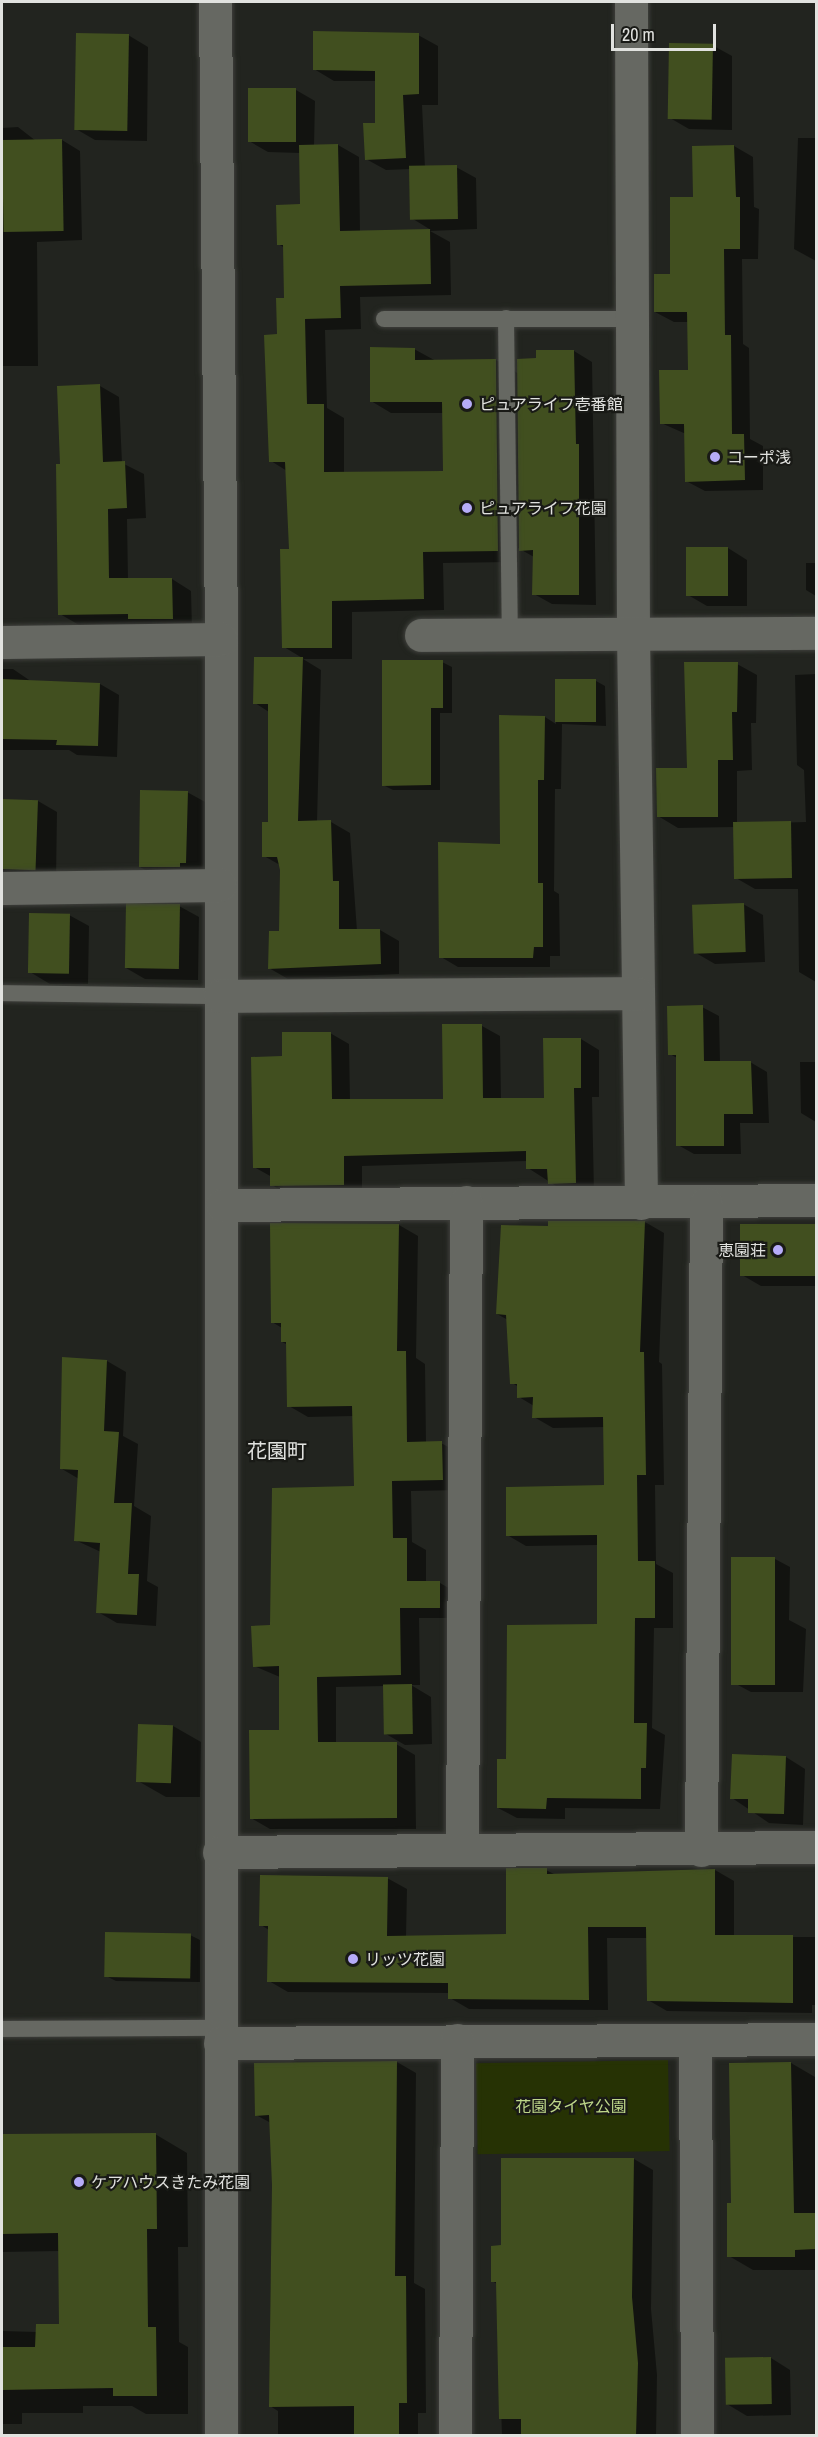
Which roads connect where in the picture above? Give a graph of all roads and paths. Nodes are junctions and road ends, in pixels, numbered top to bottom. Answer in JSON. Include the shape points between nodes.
{"nodes":[{"id":1,"x":215,"y":2,"type":"edge"},
{"id":2,"x":631,"y":2,"type":"edge"},
{"id":3,"x":506,"y":318,"type":"junction"},
{"id":4,"x":384,"y":319,"type":"dead end"},
{"id":5,"x":632,"y":320,"type":"junction"},
{"id":6,"x":816,"y":633,"type":"edge"},
{"id":7,"x":510,"y":634,"type":"junction"},
{"id":8,"x":633,"y":634,"type":"junction"},
{"id":9,"x":421,"y":635,"type":"dead end"},
{"id":10,"x":221,"y":639,"type":"junction"},
{"id":11,"x":2,"y":642,"type":"edge"},
{"id":12,"x":220,"y":885,"type":"junction"},
{"id":13,"x":2,"y":888,"type":"edge"},
{"id":14,"x":2,"y":993,"type":"edge"},
{"id":15,"x":637,"y":993,"type":"junction"},
{"id":16,"x":220,"y":996,"type":"junction"},
{"id":17,"x":816,"y":1200,"type":"edge"},
{"id":18,"x":466,"y":1202,"type":"junction"},
{"id":19,"x":641,"y":1203,"type":"junction"},
{"id":20,"x":706,"y":1203,"type":"junction"},
{"id":21,"x":222,"y":1204,"type":"junction"},
{"id":22,"x":816,"y":1848,"type":"edge"},
{"id":23,"x":462,"y":1849,"type":"junction"},
{"id":24,"x":701,"y":1850,"type":"junction"},
{"id":25,"x":219,"y":1852,"type":"junction"},
{"id":26,"x":2,"y":2029,"type":"edge"},
{"id":27,"x":220,"y":2036,"type":"junction"},
{"id":28,"x":816,"y":2039,"type":"edge"},
{"id":29,"x":457,"y":2040,"type":"junction"},
{"id":30,"x":695,"y":2042,"type":"junction"},
{"id":31,"x":221,"y":2436,"type":"edge"},
{"id":32,"x":455,"y":2436,"type":"edge"},
{"id":33,"x":697,"y":2436,"type":"edge"}],
"edges":[{"from":1,"to":10,"type":"street"},
{"from":2,"to":5,"type":"street"},
{"from":3,"to":4,"type":"lane"},
{"from":3,"to":5,"type":"lane"},
{"from":3,"to":7,"type":"lane"},
{"from":5,"to":8,"type":"street"},
{"from":6,"to":8,"type":"street"},
{"from":7,"to":8,"type":"street"},
{"from":7,"to":9,"type":"street"},
{"from":8,"to":15,"type":"street"},
{"from":10,"to":11,"type":"street"},
{"from":10,"to":12,"type":"street"},
{"from":12,"to":13,"type":"street"},
{"from":12,"to":16,"type":"street"},
{"from":14,"to":16,"type":"lane"},
{"from":15,"to":16,"type":"street"},
{"from":15,"to":19,"type":"street"},
{"from":16,"to":21,"type":"street"},
{"from":17,"to":20,"type":"street"},
{"from":18,"to":19,"type":"street"},
{"from":18,"to":21,"type":"street"},
{"from":18,"to":23,"type":"street"},
{"from":19,"to":20,"type":"street"},
{"from":20,"to":24,"type":"street"},
{"from":21,"to":25,"type":"street"},
{"from":22,"to":24,"type":"street"},
{"from":23,"to":24,"type":"street"},
{"from":23,"to":25,"type":"street"},
{"from":25,"to":27,"type":"street"},
{"from":26,"to":27,"type":"lane"},
{"from":27,"to":29,"type":"street"},
{"from":27,"to":31,"type":"street"},
{"from":28,"to":30,"type":"street"},
{"from":29,"to":30,"type":"street"},
{"from":29,"to":32,"type":"street"},
{"from":30,"to":33,"type":"street"}]}
